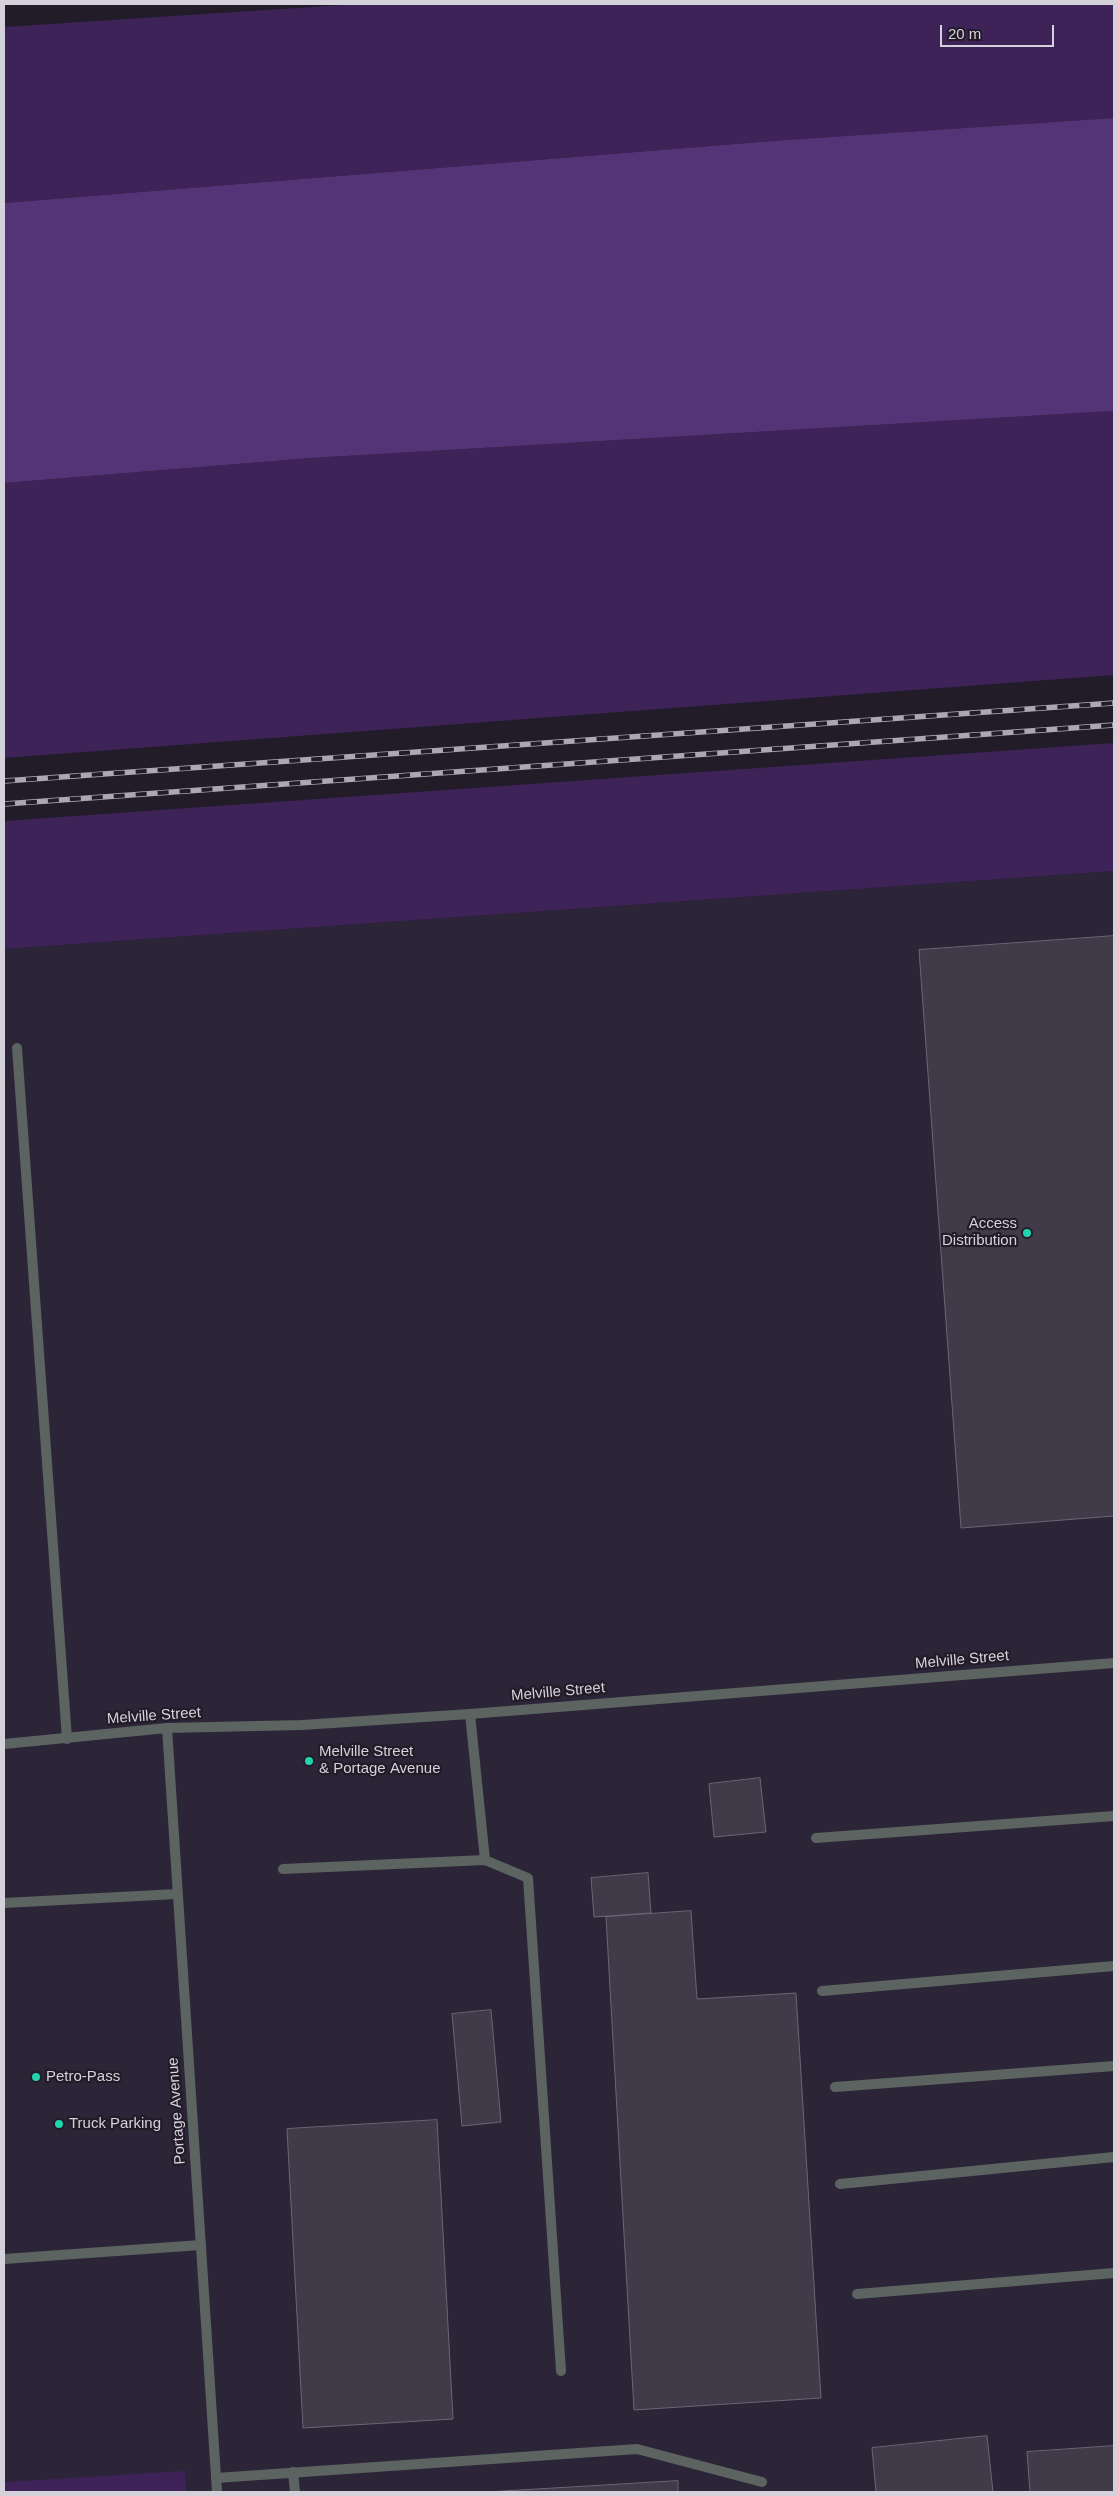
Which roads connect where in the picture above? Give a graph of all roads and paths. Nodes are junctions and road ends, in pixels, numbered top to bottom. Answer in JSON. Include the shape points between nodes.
{"nodes":[{"id":1,"x":17,"y":1048,"type":"dead end"},
{"id":2,"x":1114,"y":1663,"type":"edge"},
{"id":3,"x":470,"y":1714,"type":"junction"},
{"id":4,"x":167,"y":1728,"type":"junction"},
{"id":5,"x":67,"y":1739,"type":"junction"},
{"id":6,"x":4,"y":1744,"type":"edge"},
{"id":7,"x":1114,"y":1816,"type":"edge"},
{"id":8,"x":816,"y":1838,"type":"dead end"},
{"id":9,"x":485,"y":1860,"type":"junction"},
{"id":10,"x":283,"y":1869,"type":"dead end"},
{"id":11,"x":177,"y":1894,"type":"junction"},
{"id":12,"x":4,"y":1903,"type":"edge"},
{"id":13,"x":1114,"y":1966,"type":"edge"},
{"id":14,"x":822,"y":1991,"type":"dead end"},
{"id":15,"x":1114,"y":2066,"type":"edge"},
{"id":16,"x":835,"y":2087,"type":"dead end"},
{"id":17,"x":1114,"y":2157,"type":"edge"},
{"id":18,"x":840,"y":2184,"type":"dead end"},
{"id":19,"x":201,"y":2245,"type":"junction"},
{"id":20,"x":4,"y":2259,"type":"edge"},
{"id":21,"x":1114,"y":2273,"type":"edge"},
{"id":22,"x":857,"y":2294,"type":"dead end"},
{"id":23,"x":561,"y":2371,"type":"dead end"},
{"id":24,"x":293,"y":2472,"type":"junction"},
{"id":25,"x":216,"y":2478,"type":"junction"},
{"id":26,"x":762,"y":2482,"type":"dead end"},
{"id":27,"x":217,"y":2492,"type":"edge"},
{"id":28,"x":295,"y":2492,"type":"edge"}],
"edges":[{"from":1,"to":5,"type":"street"},
{"from":2,"to":3,"type":"street","name":"Melville Street"},
{"from":3,"to":4,"type":"street","name":"Melville Street","via":[[302,1725]]},
{"from":3,"to":9,"type":"street"},
{"from":4,"to":5,"type":"street","name":"Melville Street"},
{"from":4,"to":11,"type":"street","name":"Portage Avenue"},
{"from":5,"to":6,"type":"street","name":"Melville Street"},
{"from":7,"to":8,"type":"street"},
{"from":9,"to":10,"type":"street"},
{"from":9,"to":23,"type":"street","via":[[528,1878]]},
{"from":11,"to":12,"type":"street"},
{"from":11,"to":19,"type":"street","name":"Portage Avenue"},
{"from":13,"to":14,"type":"street"},
{"from":15,"to":16,"type":"street"},
{"from":17,"to":18,"type":"street"},
{"from":19,"to":20,"type":"street"},
{"from":19,"to":25,"type":"street","name":"Portage Avenue"},
{"from":21,"to":22,"type":"street"},
{"from":24,"to":25,"type":"street"},
{"from":24,"to":26,"type":"street","via":[[636,2449]]},
{"from":24,"to":28,"type":"street"},
{"from":25,"to":27,"type":"street","name":"Portage Avenue"}]}
